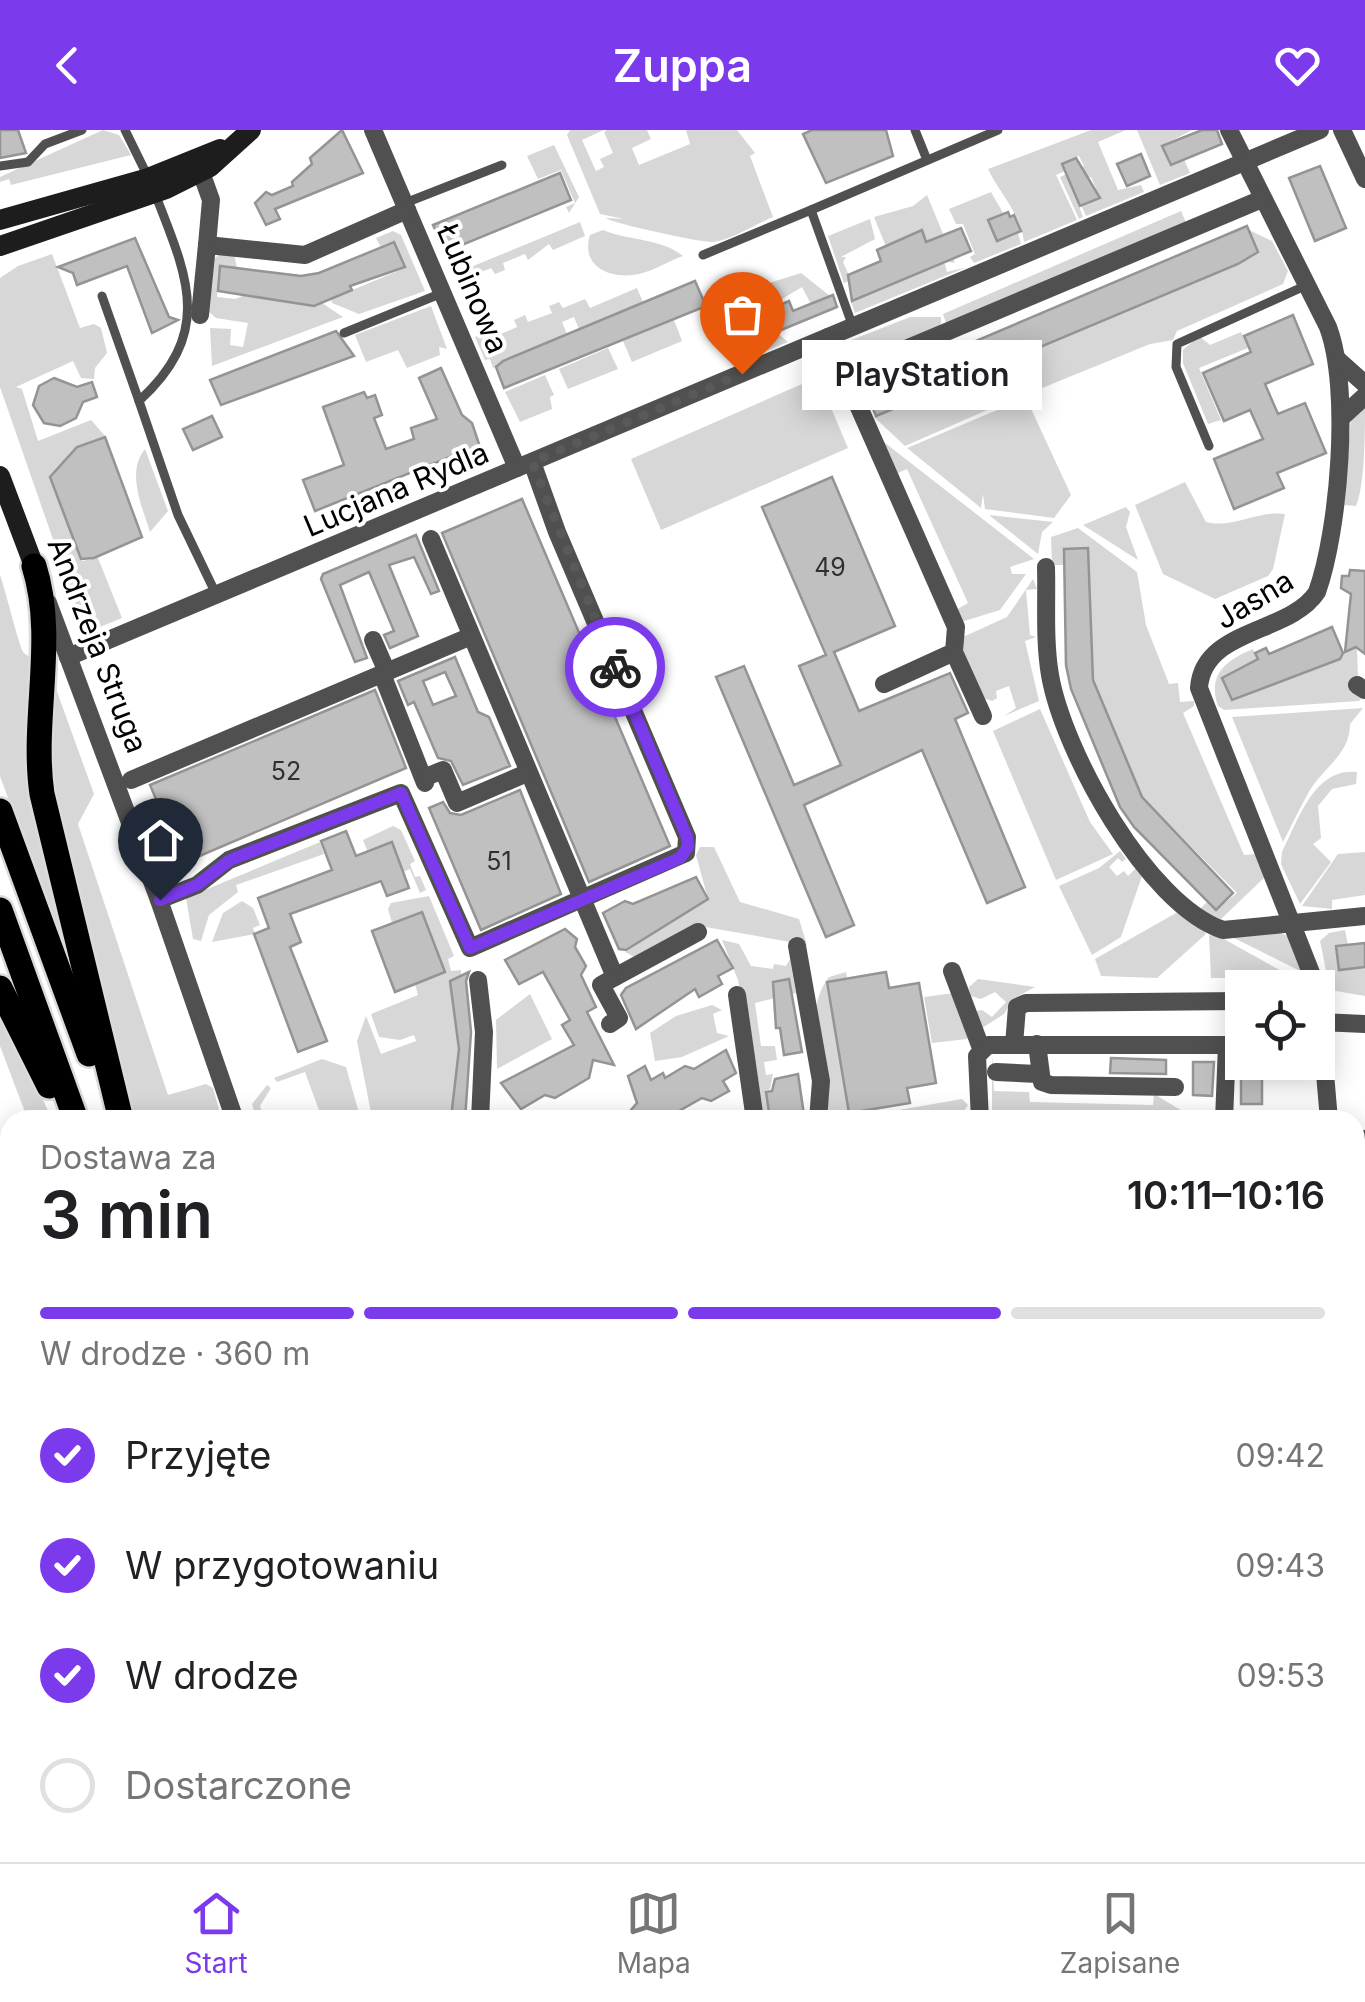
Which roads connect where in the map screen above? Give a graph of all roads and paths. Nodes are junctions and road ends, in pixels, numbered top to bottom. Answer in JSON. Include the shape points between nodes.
{"nodes":[{"id":1,"x":82,"y":130,"type":"edge"},
{"id":2,"x":126,"y":130,"type":"edge"},
{"id":3,"x":251,"y":130,"type":"edge"},
{"id":4,"x":374,"y":130,"type":"edge"},
{"id":5,"x":915,"y":130,"type":"edge"},
{"id":6,"x":998,"y":130,"type":"edge"},
{"id":7,"x":1229,"y":130,"type":"edge"},
{"id":8,"x":1320,"y":130,"type":"edge"},
{"id":9,"x":1342,"y":130,"type":"edge"},
{"id":10,"x":231,"y":145,"type":"junction"},
{"id":11,"x":928,"y":160,"type":"junction"},
{"id":12,"x":1243,"y":162,"type":"junction"},
{"id":13,"x":502,"y":165,"type":"dead end"},
{"id":14,"x":0,"y":166,"type":"edge"},
{"id":15,"x":202,"y":172,"type":"junction"},
{"id":16,"x":1365,"y":178,"type":"edge"},
{"id":17,"x":151,"y":185,"type":"junction"},
{"id":18,"x":1262,"y":198,"type":"junction"},
{"id":19,"x":406,"y":207,"type":"junction"},
{"id":20,"x":811,"y":210,"type":"junction"},
{"id":21,"x":0,"y":220,"type":"edge"},
{"id":22,"x":207,"y":245,"type":"junction"},
{"id":23,"x":0,"y":246,"type":"edge"},
{"id":24,"x":703,"y":255,"type":"dead end"},
{"id":25,"x":1307,"y":285,"type":"junction"},
{"id":26,"x":442,"y":293,"type":"junction"},
{"id":27,"x":102,"y":296,"type":"dead end"},
{"id":28,"x":200,"y":315,"type":"dead end"},
{"id":29,"x":853,"y":327,"type":"junction"},
{"id":30,"x":344,"y":333,"type":"dead end"},
{"id":31,"x":828,"y":338,"type":"junction"},
{"id":32,"x":1338,"y":359,"type":"junction"},
{"id":33,"x":844,"y":375,"type":"junction"},
{"id":34,"x":1365,"y":384,"type":"edge"},
{"id":35,"x":1365,"y":396,"type":"edge"},
{"id":36,"x":139,"y":401,"type":"junction"},
{"id":37,"x":1343,"y":416,"type":"junction"},
{"id":38,"x":1209,"y":446,"type":"dead end"},
{"id":39,"x":525,"y":465,"type":"junction"},
{"id":40,"x":0,"y":476,"type":"edge"},
{"id":41,"x":428,"y":532,"type":"dead end"},
{"id":42,"x":34,"y":566,"type":"junction"},
{"id":43,"x":1046,"y":567,"type":"dead end"},
{"id":44,"x":216,"y":595,"type":"junction"},
{"id":45,"x":470,"y":637,"type":"junction"},
{"id":46,"x":374,"y":640,"type":"dead end"},
{"id":47,"x":954,"y":652,"type":"junction"},
{"id":48,"x":68,"y":658,"type":"junction"},
{"id":49,"x":384,"y":673,"type":"junction"},
{"id":50,"x":884,"y":684,"type":"dead end"},
{"id":51,"x":983,"y":716,"type":"dead end"},
{"id":52,"x":527,"y":773,"type":"junction"},
{"id":53,"x":131,"y":780,"type":"dead end"},
{"id":54,"x":0,"y":811,"type":"edge"},
{"id":55,"x":160,"y":900,"type":"junction"},
{"id":56,"x":580,"y":900,"type":"junction"},
{"id":57,"x":0,"y":910,"type":"edge"},
{"id":58,"x":1365,"y":916,"type":"edge"},
{"id":59,"x":1295,"y":924,"type":"junction"},
{"id":60,"x":698,"y":932,"type":"dead end"},
{"id":61,"x":797,"y":946,"type":"dead end"},
{"id":62,"x":1310,"y":970,"type":"edge"},
{"id":63,"x":952,"y":971,"type":"dead end"},
{"id":64,"x":616,"y":977,"type":"junction"},
{"id":65,"x":478,"y":980,"type":"dead end"},
{"id":66,"x":0,"y":988,"type":"edge"},
{"id":67,"x":737,"y":995,"type":"dead end"},
{"id":68,"x":1225,"y":1002,"type":"edge"},
{"id":69,"x":1335,"y":1023,"type":"edge"},
{"id":70,"x":610,"y":1024,"type":"dead end"},
{"id":71,"x":1365,"y":1024,"type":"edge"},
{"id":72,"x":1038,"y":1044,"type":"junction"},
{"id":73,"x":1014,"y":1045,"type":"junction"},
{"id":74,"x":1225,"y":1045,"type":"edge"},
{"id":75,"x":981,"y":1048,"type":"junction"},
{"id":76,"x":996,"y":1072,"type":"dead end"},
{"id":77,"x":1038,"y":1074,"type":"junction"},
{"id":78,"x":1229,"y":1080,"type":"edge"},
{"id":79,"x":1324,"y":1080,"type":"edge"},
{"id":80,"x":1175,"y":1086,"type":"dead end"},
{"id":81,"x":61,"y":1110,"type":"edge"},
{"id":82,"x":72,"y":1110,"type":"edge"},
{"id":83,"x":108,"y":1110,"type":"edge"},
{"id":84,"x":119,"y":1110,"type":"edge"},
{"id":85,"x":232,"y":1110,"type":"edge"},
{"id":86,"x":484,"y":1110,"type":"edge"},
{"id":87,"x":750,"y":1110,"type":"edge"},
{"id":88,"x":819,"y":1110,"type":"edge"},
{"id":89,"x":980,"y":1110,"type":"edge"},
{"id":90,"x":1225,"y":1110,"type":"edge"},
{"id":91,"x":1327,"y":1110,"type":"edge"}],
"edges":[{"from":1,"to":14,"type":"lane","via":[[45,144],[28,162]]},
{"from":2,"to":17,"type":"lane"},
{"from":3,"to":10,"type":"street"},
{"from":4,"to":19,"type":"street","name":"Łubinowa"},
{"from":5,"to":11,"type":"lane"},
{"from":6,"to":11,"type":"lane"},
{"from":7,"to":12,"type":"street"},
{"from":8,"to":12,"type":"street","name":"Lucjana Rydla"},
{"from":9,"to":16,"type":"street"},
{"from":10,"to":15,"type":"street"},
{"from":10,"to":17,"type":"street"},
{"from":11,"to":20,"type":"lane"},
{"from":12,"to":18,"type":"street"},
{"from":12,"to":29,"type":"street","name":"Lucjana Rydla"},
{"from":13,"to":19,"type":"lane"},
{"from":15,"to":17,"type":"street"},
{"from":15,"to":22,"type":"street","via":[[211,200]]},
{"from":17,"to":21,"type":"street"},
{"from":17,"to":23,"type":"street"},
{"from":17,"to":36,"type":"lane","via":[[181,268],[187,328],[184,346]]},
{"from":18,"to":25,"type":"street"},
{"from":18,"to":33,"type":"street"},
{"from":19,"to":22,"type":"street","via":[[305,255]]},
{"from":19,"to":26,"type":"street","name":"Łubinowa"},
{"from":20,"to":24,"type":"lane"},
{"from":20,"to":29,"type":"lane"},
{"from":22,"to":28,"type":"street"},
{"from":25,"to":32,"type":"street"},
{"from":25,"to":38,"type":"lane","via":[[1177,344],[1176,367]]},
{"from":26,"to":30,"type":"lane"},
{"from":26,"to":39,"type":"street","name":"Łubinowa"},
{"from":27,"to":36,"type":"lane"},
{"from":29,"to":31,"type":"street","name":"Lucjana Rydla"},
{"from":31,"to":33,"type":"street"},
{"from":31,"to":39,"type":"street","name":"Lucjana Rydla"},
{"from":32,"to":34,"type":"street"},
{"from":32,"to":37,"type":"street","name":"Jasna"},
{"from":33,"to":47,"type":"street","via":[[956,628]]},
{"from":35,"to":37,"type":"street"},
{"from":36,"to":44,"type":"lane","via":[[178,516]]},
{"from":37,"to":59,"type":"street","name":"Jasna","via":[[1317,592],[1306,606],[1223,648],[1202,673],[1202,702]]},
{"from":39,"to":44,"type":"street","name":"Lucjana Rydla"},
{"from":39,"to":56,"type":"street","name":"Łubinowa","via":[[687,837],[680,858]]},
{"from":40,"to":42,"type":"street","name":"Andrzeja Struga"},
{"from":41,"to":45,"type":"street"},
{"from":42,"to":48,"type":"street","name":"Andrzeja Struga"},
{"from":42,"to":84,"type":"main road","via":[[43,606],[42,794]]},
{"from":43,"to":59,"type":"street","via":[[1053,686],[1110,823],[1205,922],[1232,931]]},
{"from":44,"to":48,"type":"street","name":"Lucjana Rydla"},
{"from":45,"to":49,"type":"street"},
{"from":45,"to":52,"type":"street"},
{"from":46,"to":49,"type":"street"},
{"from":47,"to":50,"type":"street"},
{"from":47,"to":51,"type":"street"},
{"from":48,"to":55,"type":"street","name":"Andrzeja Struga"},
{"from":49,"to":52,"type":"street","via":[[425,780],[443,770],[457,803]]},
{"from":49,"to":53,"type":"street"},
{"from":52,"to":56,"type":"street"},
{"from":54,"to":83,"type":"main road"},
{"from":55,"to":56,"type":"street","via":[[197,885],[230,860],[401,793],[470,948]]},
{"from":55,"to":85,"type":"street","name":"Andrzeja Struga"},
{"from":56,"to":64,"type":"street"},
{"from":57,"to":82,"type":"main road"},
{"from":58,"to":59,"type":"street"},
{"from":59,"to":62,"type":"street","name":"Jasna"},
{"from":60,"to":64,"type":"street"},
{"from":61,"to":88,"type":"street","via":[[820,1081]]},
{"from":63,"to":75,"type":"street"},
{"from":64,"to":70,"type":"street","via":[[601,985],[619,1018]]},
{"from":65,"to":86,"type":"street"},
{"from":66,"to":81,"type":"main road"},
{"from":67,"to":87,"type":"street"},
{"from":68,"to":73,"type":"street","via":[[1026,1003],[1012,1018]]},
{"from":69,"to":71,"type":"street"},
{"from":72,"to":73,"type":"street"},
{"from":72,"to":74,"type":"street"},
{"from":72,"to":77,"type":"street"},
{"from":73,"to":75,"type":"street"},
{"from":75,"to":89,"type":"street"},
{"from":76,"to":77,"type":"street"},
{"from":77,"to":80,"type":"street","via":[[1051,1085]]},
{"from":78,"to":90,"type":"street"},
{"from":79,"to":91,"type":"street","name":"Jasna"}]}
